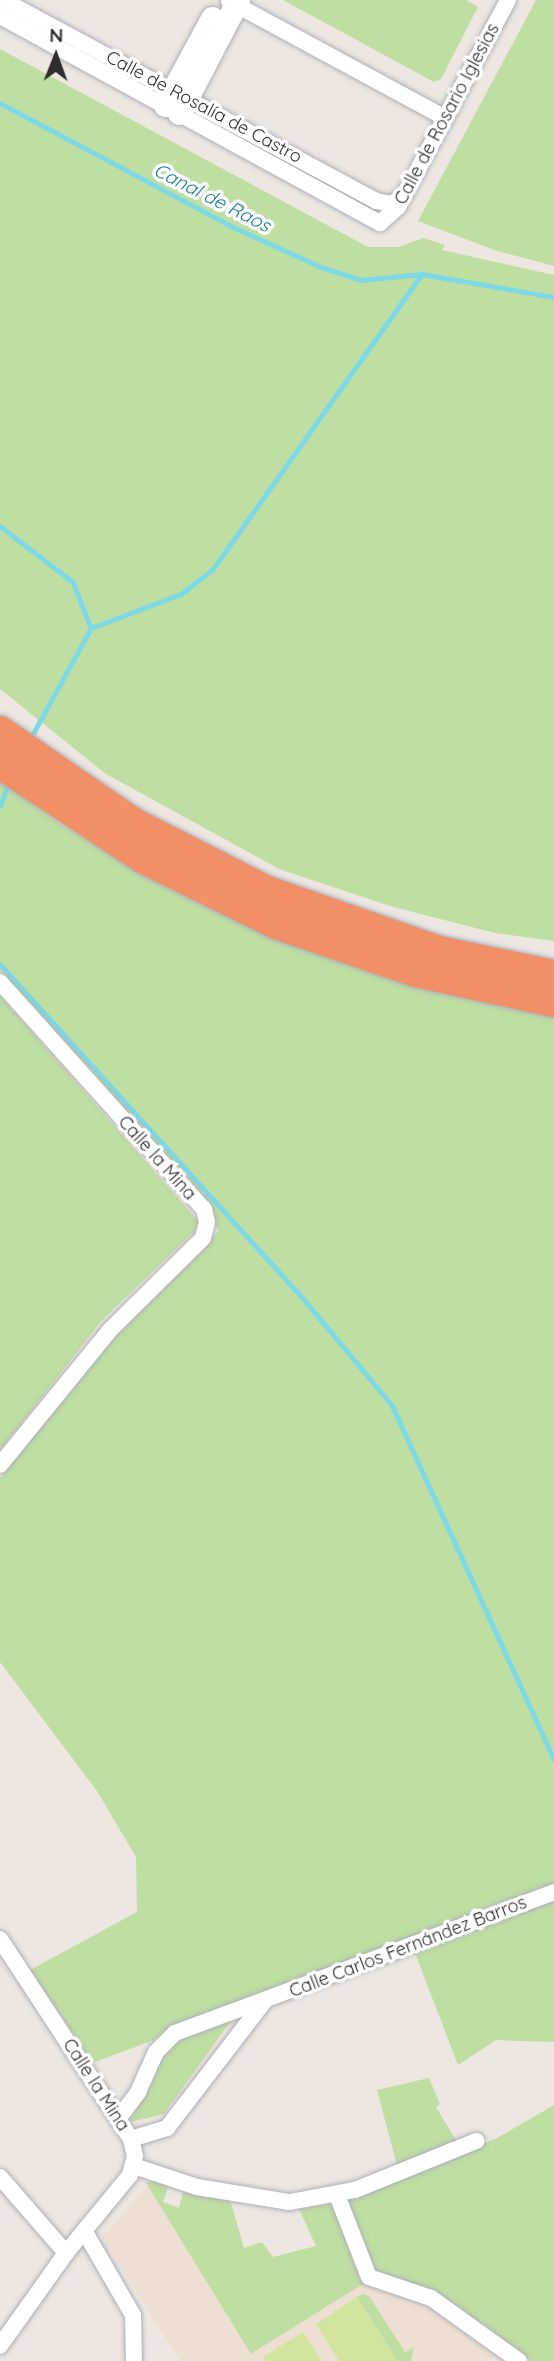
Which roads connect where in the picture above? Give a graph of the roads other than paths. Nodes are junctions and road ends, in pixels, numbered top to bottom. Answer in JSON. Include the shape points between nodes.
{"nodes":[{"id":1,"x":3,"y":0,"type":"edge"},
{"id":2,"x":508,"y":0,"type":"edge"},
{"id":3,"x":231,"y":1,"type":"edge"},
{"id":4,"x":0,"y":16,"type":"edge"},
{"id":5,"x":177,"y":102,"type":"junction"},
{"id":6,"x":445,"y":118,"type":"junction"},
{"id":7,"x":404,"y":195,"type":"junction"},
{"id":8,"x":380,"y":223,"type":"joint"},
{"id":9,"x":0,"y":731,"type":"edge"},
{"id":10,"x":0,"y":764,"type":"edge"},
{"id":11,"x":554,"y":975,"type":"edge"},
{"id":12,"x":0,"y":982,"type":"edge"},
{"id":13,"x":554,"y":1002,"type":"edge"},
{"id":14,"x":0,"y":1465,"type":"edge"},
{"id":15,"x":554,"y":1892,"type":"edge"},
{"id":16,"x":0,"y":1939,"type":"edge"},
{"id":17,"x":263,"y":2003,"type":"junction"},
{"id":18,"x":118,"y":2119,"type":"junction"},
{"id":19,"x":131,"y":2139,"type":"junction"},
{"id":20,"x":476,"y":2141,"type":"dead end"},
{"id":21,"x":134,"y":2166,"type":"junction"},
{"id":22,"x":0,"y":2177,"type":"edge"},
{"id":23,"x":337,"y":2195,"type":"junction"},
{"id":24,"x":86,"y":2232,"type":"junction"},
{"id":25,"x":66,"y":2253,"type":"junction"},
{"id":26,"x":0,"y":2346,"type":"edge"},
{"id":27,"x":134,"y":2361,"type":"edge"},
{"id":28,"x":519,"y":2361,"type":"edge"}],
"edges":[{"from":1,"to":5,"type":"street","name":"Calle de Rosalía de Castro"},
{"from":2,"to":6,"type":"street","name":"Calle de Rosario Iglesias"},
{"from":3,"to":5,"type":"main road"},
{"from":3,"to":6,"type":"street"},
{"from":4,"to":5,"type":"street","name":"Calle de Rosalía de Castro"},
{"from":5,"to":7,"type":"street","name":"Calle de Rosalía de Castro","via":[[376,201],[391,204]]},
{"from":5,"to":8,"type":"street","name":"Calle de Rosalía de Castro"},
{"from":6,"to":7,"type":"street","name":"Calle de Rosario Iglesias"},
{"from":7,"to":8,"type":"street","name":"Calle de Rosario Iglesias","via":[[390,218]]},
{"from":9,"to":11,"type":"highway","via":[[134,823],[267,891],[439,951]]},
{"from":10,"to":13,"type":"highway","via":[[144,859],[276,924],[416,972]]},
{"from":12,"to":14,"type":"street","name":"Calle la Mina","via":[[204,1209],[207,1222],[203,1237],[110,1330]]},
{"from":15,"to":17,"type":"street","name":"Calle Carlos Fernández Barros"},
{"from":16,"to":18,"type":"street","name":"Calle la Mina"},
{"from":17,"to":18,"type":"street","name":"Calle Carlos Fernández Barros","via":[[165,2039],[138,2092]]},
{"from":17,"to":19,"type":"street","via":[[167,2127]]},
{"from":18,"to":19,"type":"street","name":"Calle la Mina"},
{"from":19,"to":21,"type":"street","name":"Calle la Mina"},
{"from":20,"to":23,"type":"street"},
{"from":21,"to":23,"type":"street","via":[[197,2187],[273,2202]]},
{"from":21,"to":24,"type":"street"},
{"from":22,"to":25,"type":"street"},
{"from":23,"to":28,"type":"street","via":[[369,2277],[432,2298]]},
{"from":24,"to":25,"type":"street"},
{"from":24,"to":27,"type":"street","via":[[133,2315]]},
{"from":25,"to":26,"type":"street"}]}
